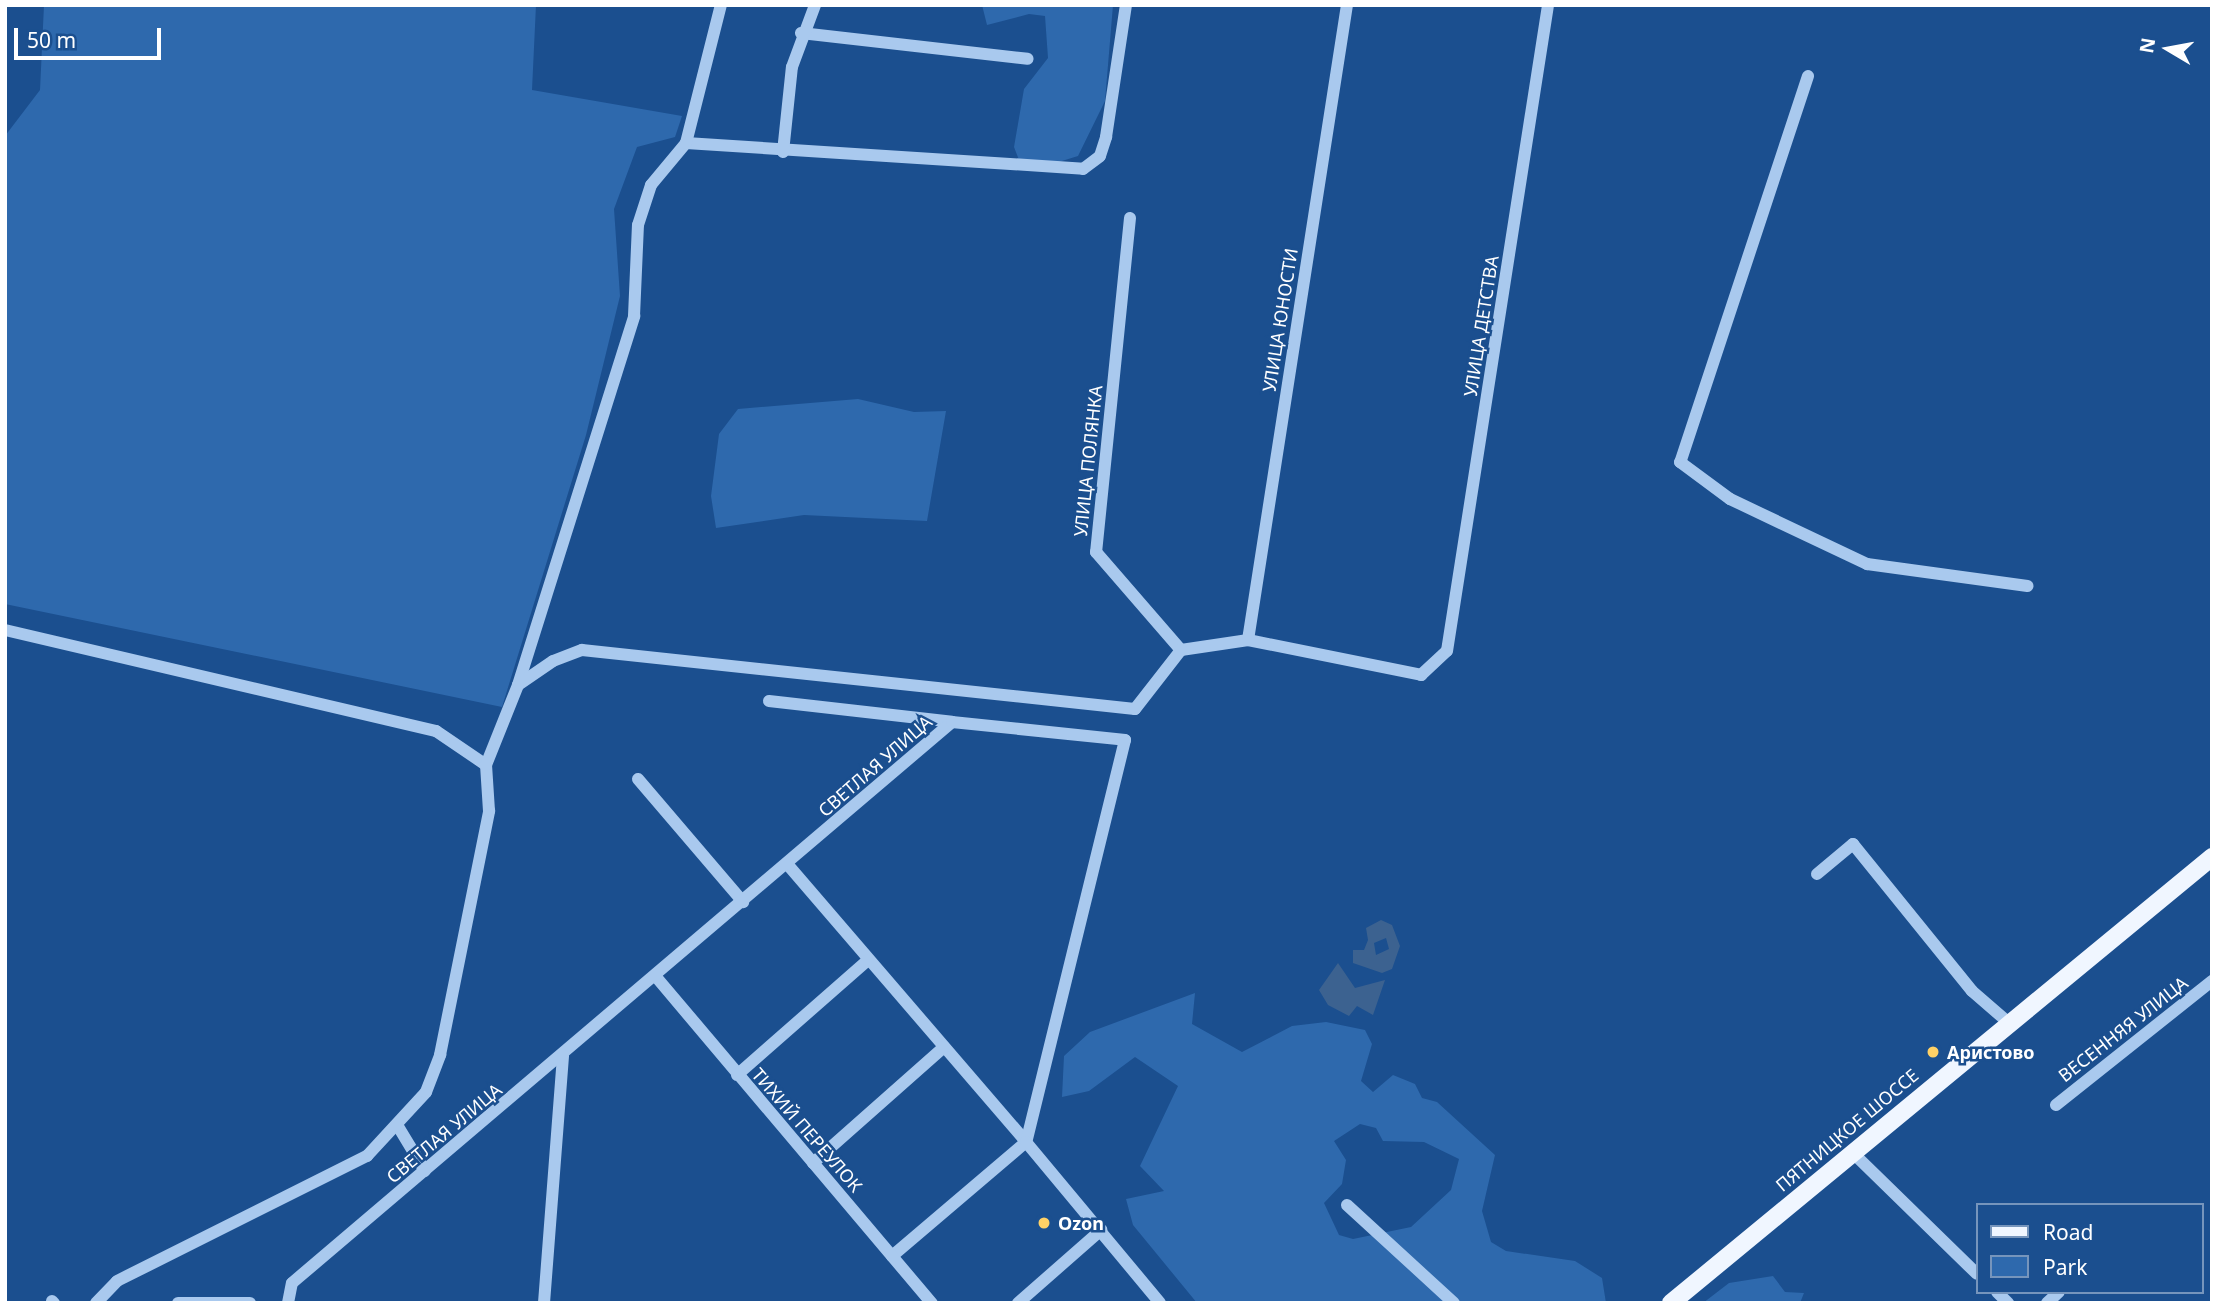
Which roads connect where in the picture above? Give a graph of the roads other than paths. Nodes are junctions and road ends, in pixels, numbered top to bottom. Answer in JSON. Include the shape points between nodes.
{"nodes":[{"id":1,"x":721,"y":5,"type":"edge"},
{"id":2,"x":815,"y":5,"type":"edge"},
{"id":3,"x":1126,"y":5,"type":"edge"},
{"id":4,"x":1347,"y":5,"type":"edge"},
{"id":5,"x":1548,"y":5,"type":"edge"},
{"id":6,"x":801,"y":33,"type":"junction"},
{"id":7,"x":1028,"y":59,"type":"dead end"},
{"id":8,"x":1808,"y":76,"type":"dead end"},
{"id":9,"x":686,"y":143,"type":"junction"},
{"id":10,"x":783,"y":152,"type":"junction"},
{"id":11,"x":1130,"y":218,"type":"dead end"},
{"id":12,"x":2028,"y":586,"type":"dead end"},
{"id":13,"x":5,"y":629,"type":"edge"},
{"id":14,"x":1248,"y":640,"type":"junction"},
{"id":15,"x":1181,"y":650,"type":"junction"},
{"id":16,"x":519,"y":685,"type":"junction"},
{"id":17,"x":769,"y":701,"type":"dead end"},
{"id":18,"x":952,"y":722,"type":"junction"},
{"id":19,"x":486,"y":765,"type":"junction"},
{"id":20,"x":638,"y":779,"type":"dead end"},
{"id":21,"x":2212,"y":857,"type":"edge"},
{"id":22,"x":788,"y":865,"type":"junction"},
{"id":23,"x":1817,"y":874,"type":"dead end"},
{"id":24,"x":743,"y":902,"type":"junction"},
{"id":25,"x":868,"y":960,"type":"junction"},
{"id":26,"x":657,"y":978,"type":"junction"},
{"id":27,"x":2212,"y":981,"type":"edge"},
{"id":28,"x":2009,"y":1023,"type":"junction"},
{"id":29,"x":944,"y":1047,"type":"junction"},
{"id":30,"x":562,"y":1056,"type":"junction"},
{"id":31,"x":737,"y":1075,"type":"junction"},
{"id":32,"x":2056,"y":1105,"type":"dead end"},
{"id":33,"x":399,"y":1128,"type":"junction"},
{"id":34,"x":1026,"y":1142,"type":"junction"},
{"id":35,"x":1853,"y":1153,"type":"junction"},
{"id":36,"x":813,"y":1163,"type":"junction"},
{"id":37,"x":425,"y":1171,"type":"junction"},
{"id":38,"x":1347,"y":1205,"type":"dead end"},
{"id":39,"x":1101,"y":1230,"type":"junction"},
{"id":40,"x":892,"y":1256,"type":"junction"},
{"id":41,"x":1976,"y":1273,"type":"edge"},
{"id":42,"x":96,"y":1303,"type":"edge"},
{"id":43,"x":178,"y":1303,"type":"edge"},
{"id":44,"x":250,"y":1303,"type":"edge"},
{"id":45,"x":288,"y":1303,"type":"edge"},
{"id":46,"x":544,"y":1303,"type":"edge"},
{"id":47,"x":932,"y":1303,"type":"edge"},
{"id":48,"x":1018,"y":1303,"type":"edge"},
{"id":49,"x":1160,"y":1303,"type":"edge"},
{"id":50,"x":1454,"y":1303,"type":"edge"},
{"id":51,"x":1671,"y":1303,"type":"edge"}],
"edges":[{"from":1,"to":9,"type":"street"},
{"from":2,"to":6,"type":"street"},
{"from":3,"to":10,"type":"street","via":[[1106,137],[1100,156],[1083,169]]},
{"from":4,"to":14,"type":"street","name":"УЛИЦА ЮНОСТИ"},
{"from":5,"to":14,"type":"street","name":"УЛИЦА ДЕТСТВА","via":[[1447,651],[1421,675]]},
{"from":6,"to":7,"type":"street"},
{"from":6,"to":10,"type":"street"},
{"from":8,"to":12,"type":"street","via":[[1680,462],[1730,499],[1867,564]]},
{"from":9,"to":10,"type":"street"},
{"from":9,"to":16,"type":"street","via":[[651,185],[638,225],[634,316]]},
{"from":11,"to":15,"type":"street","name":"УЛИЦА ПОЛЯНКА","via":[[1096,552]]},
{"from":13,"to":19,"type":"street","via":[[436,731]]},
{"from":14,"to":15,"type":"street"},
{"from":15,"to":16,"type":"street","via":[[1135,709],[583,650]]},
{"from":16,"to":19,"type":"street"},
{"from":17,"to":18,"type":"street"},
{"from":18,"to":22,"type":"street","name":"СВЕТЛАЯ УЛИЦА"},
{"from":18,"to":34,"type":"street","name":"СВЕТЛАЯ УЛИЦА","via":[[1125,740]]},
{"from":19,"to":33,"type":"street","via":[[489,811],[440,1055],[426,1092]]},
{"from":20,"to":24,"type":"street"},
{"from":21,"to":28,"type":"main road","name":"ПЯТНИЦКОЕ ШОССЕ"},
{"from":22,"to":24,"type":"street","name":"СВЕТЛАЯ УЛИЦА"},
{"from":22,"to":25,"type":"street"},
{"from":23,"to":28,"type":"street","via":[[1853,844],[1972,991],[1993,1003]]},
{"from":24,"to":26,"type":"street","name":"СВЕТЛАЯ УЛИЦА"},
{"from":25,"to":29,"type":"street"},
{"from":25,"to":31,"type":"street"},
{"from":26,"to":30,"type":"street","name":"СВЕТЛАЯ УЛИЦА"},
{"from":26,"to":31,"type":"street","name":"ТИХИЙ ПЕРЕУЛОК"},
{"from":27,"to":32,"type":"street","name":"ВЕСЕННЯЯ УЛИЦА"},
{"from":28,"to":35,"type":"main road","name":"ПЯТНИЦКОЕ ШОССЕ"},
{"from":29,"to":34,"type":"street"},
{"from":29,"to":36,"type":"street"},
{"from":30,"to":37,"type":"street","name":"СВЕТЛАЯ УЛИЦА"},
{"from":30,"to":46,"type":"street"},
{"from":31,"to":36,"type":"street","name":"ТИХИЙ ПЕРЕУЛОК"},
{"from":33,"to":37,"type":"street"},
{"from":33,"to":42,"type":"street","via":[[367,1156],[117,1281]]},
{"from":34,"to":39,"type":"street"},
{"from":34,"to":40,"type":"street"},
{"from":35,"to":41,"type":"street"},
{"from":35,"to":51,"type":"main road","name":"ПЯТНИЦКОЕ ШОССЕ"},
{"from":36,"to":40,"type":"street","name":"ТИХИЙ ПЕРЕУЛОК"},
{"from":37,"to":45,"type":"street","name":"СВЕТЛАЯ УЛИЦА","via":[[292,1283]]},
{"from":38,"to":50,"type":"street"},
{"from":39,"to":48,"type":"street"},
{"from":39,"to":49,"type":"street"},
{"from":40,"to":47,"type":"street","name":"ТИХИЙ ПЕРЕУЛОК"},
{"from":43,"to":44,"type":"street"}]}
